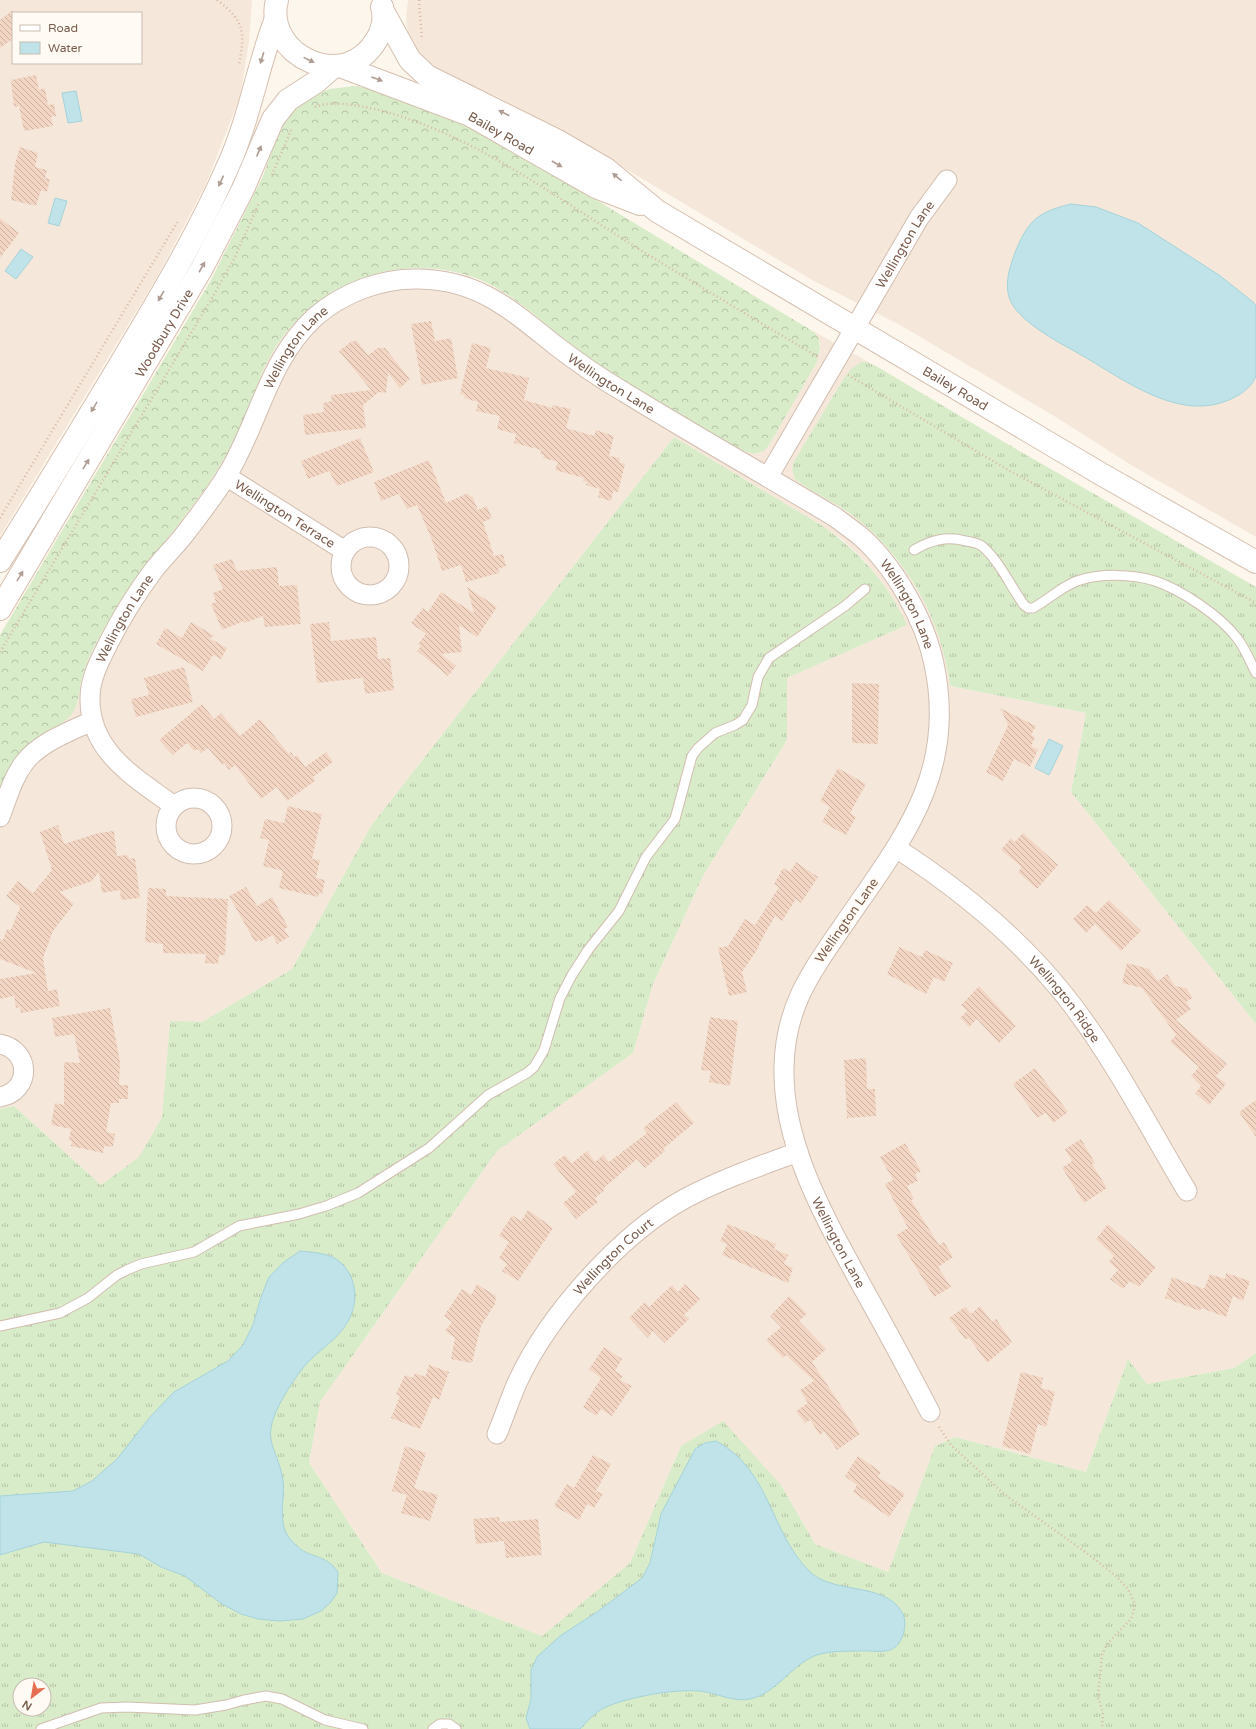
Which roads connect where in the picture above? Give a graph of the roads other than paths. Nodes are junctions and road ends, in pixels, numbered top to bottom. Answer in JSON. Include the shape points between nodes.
{"nodes":[{"id":1,"x":382,"y":5,"type":"edge"},
{"id":2,"x":274,"y":8,"type":"edge"},
{"id":3,"x":336,"y":67,"type":"junction"},
{"id":4,"x":947,"y":180,"type":"dead end"},
{"id":5,"x":658,"y":211,"type":"junction"},
{"id":6,"x":854,"y":328,"type":"junction"},
{"id":7,"x":226,"y":476,"type":"junction"},
{"id":8,"x":768,"y":477,"type":"junction"},
{"id":9,"x":914,"y":550,"type":"dead end"},
{"id":10,"x":344,"y":551,"type":"dead end"},
{"id":11,"x":0,"y":562,"type":"edge"},
{"id":12,"x":1256,"y":562,"type":"edge"},
{"id":13,"x":865,"y":589,"type":"dead end"},
{"id":14,"x":0,"y":610,"type":"edge"},
{"id":15,"x":1256,"y":672,"type":"edge"},
{"id":16,"x":92,"y":721,"type":"junction"},
{"id":17,"x":174,"y":806,"type":"dead end"},
{"id":18,"x":0,"y":817,"type":"edge"},
{"id":19,"x":896,"y":848,"type":"junction"},
{"id":20,"x":0,"y":1044,"type":"edge"},
{"id":21,"x":0,"y":1097,"type":"edge"},
{"id":22,"x":798,"y":1152,"type":"junction"},
{"id":23,"x":1188,"y":1191,"type":"dead end"},
{"id":24,"x":0,"y":1326,"type":"edge"},
{"id":25,"x":930,"y":1412,"type":"road end"},
{"id":26,"x":497,"y":1434,"type":"dead end"},
{"id":27,"x":41,"y":1729,"type":"edge"},
{"id":28,"x":363,"y":1729,"type":"edge"},
{"id":29,"x":433,"y":1729,"type":"edge"},
{"id":30,"x":456,"y":1729,"type":"edge"}],
"edges":[{"from":1,"to":3,"type":"main road","via":[[380,32],[368,52],[354,62]]},
{"from":5,"to":1,"type":"main road","name":"Bailey Road","one_way":true,"via":[[606,169],[556,140],[420,71],[407,56]]},
{"from":2,"to":3,"type":"main road","name":"Bailey Road","one_way":true,"via":[[284,40],[297,53],[316,63]]},
{"from":2,"to":11,"type":"main road","name":"Woodbury Drive","one_way":true,"via":[[238,141],[220,185],[136,338]]},
{"from":3,"to":5,"type":"main road","name":"Bailey Road","one_way":true,"via":[[470,115],[596,187]]},
{"from":14,"to":3,"type":"main road","name":"Woodbury Drive","one_way":true,"via":[[202,268],[243,189],[273,119],[291,97]]},
{"from":4,"to":6,"type":"street","name":"Wellington Lane","via":[[919,218]]},
{"from":5,"to":6,"type":"main road","name":"Bailey Road"},
{"from":6,"to":8,"type":"street","name":"Wellington Lane"},
{"from":6,"to":12,"type":"main road","name":"Bailey Road"},
{"from":7,"to":8,"type":"street","name":"Wellington Lane","via":[[247,437],[282,356],[298,335],[317,316],[340,299],[394,279],[421,278],[470,288],[493,298],[589,370]]},
{"from":7,"to":10,"type":"street","name":"Wellington Terrace"},
{"from":7,"to":16,"type":"street","name":"Wellington Lane","via":[[183,536],[154,570],[118,624],[93,678],[90,699]]},
{"from":8,"to":19,"type":"street","name":"Wellington Lane","via":[[834,517],[860,537],[888,567],[919,620],[930,646],[939,700],[932,772],[923,799]]},
{"from":9,"to":15,"type":"lane","via":[[934,540],[945,538],[982,546],[1028,608],[1033,608],[1076,582],[1089,578],[1135,577],[1156,581],[1196,602],[1221,622],[1237,638]]},
{"from":13,"to":24,"type":"lane","via":[[845,606],[769,658],[758,677],[752,705],[743,720],[715,733],[692,756],[675,819],[646,857],[620,911],[588,950],[572,975],[560,998],[544,1050],[527,1073],[488,1095],[429,1148],[358,1193],[319,1208],[238,1226],[194,1252],[141,1264],[117,1274],[88,1298],[60,1313]]},
{"from":16,"to":17,"type":"street","name":"Wellington Lane","via":[[97,734],[116,761]]},
{"from":16,"to":18,"type":"street","via":[[56,739],[24,763]]},
{"from":19,"to":22,"type":"street","name":"Wellington Lane","via":[[810,974],[792,1016],[785,1053],[784,1088]]},
{"from":19,"to":23,"type":"street","name":"Wellington Ridge","via":[[974,904],[1016,942],[1049,977],[1102,1049]]},
{"from":20,"to":21,"type":"street","via":[[7,1045],[17,1053],[24,1072],[18,1088]]},
{"from":22,"to":25,"type":"street","name":"Wellington Lane","via":[[844,1252]]},
{"from":22,"to":26,"type":"street","name":"Wellington Court","via":[[738,1174],[686,1198],[621,1246],[584,1282],[562,1309],[518,1382]]},
{"from":27,"to":28,"type":"lane","via":[[101,1708],[127,1706],[195,1710],[266,1696],[282,1699],[325,1720]]},
{"from":29,"to":30,"type":"lane","via":[[440,1724],[449,1724]]}]}
